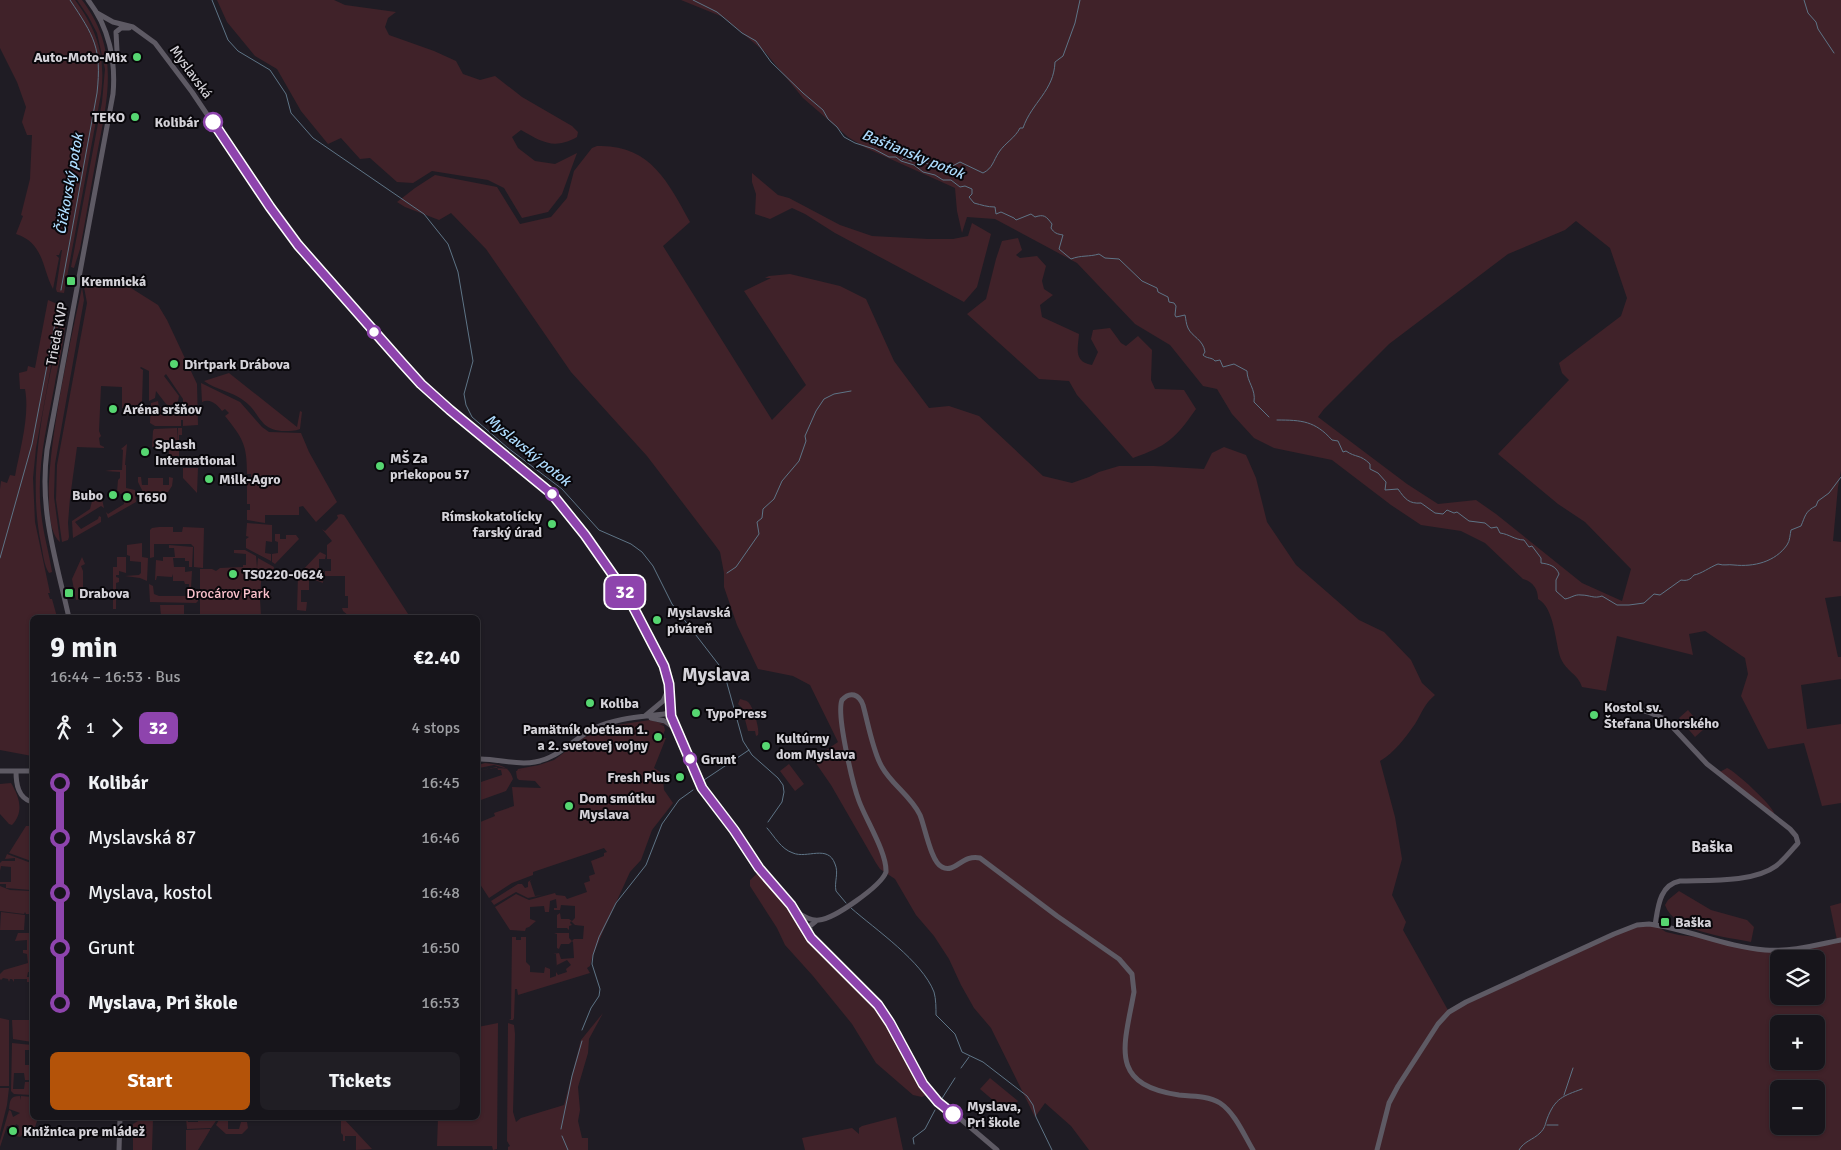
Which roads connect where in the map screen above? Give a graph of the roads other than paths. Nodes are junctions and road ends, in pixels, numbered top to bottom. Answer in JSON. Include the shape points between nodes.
{"nodes":[{"id":1,"x":88,"y":0,"type":"edge"},
{"id":2,"x":97,"y":13,"type":"junction"},
{"id":3,"x":121,"y":28,"type":"junction"},
{"id":4,"x":105,"y":30,"type":"junction"},
{"id":5,"x":139,"y":31,"type":"junction"},
{"id":6,"x":113,"y":68,"type":"junction"},
{"id":7,"x":68,"y":615,"type":"edge"},
{"id":8,"x":669,"y":684,"type":"junction"},
{"id":9,"x":1625,"y":706,"type":"dead end"},
{"id":10,"x":671,"y":712,"type":"junction"},
{"id":11,"x":645,"y":716,"type":"junction"},
{"id":12,"x":679,"y":733,"type":"junction"},
{"id":13,"x":480,"y":759,"type":"edge"},
{"id":14,"x":0,"y":771,"type":"edge"},
{"id":15,"x":16,"y":771,"type":"junction"},
{"id":16,"x":30,"y":771,"type":"edge"},
{"id":17,"x":30,"y":801,"type":"edge"},
{"id":18,"x":795,"y":910,"type":"junction"},
{"id":19,"x":816,"y":920,"type":"junction"},
{"id":20,"x":1654,"y":925,"type":"junction"},
{"id":21,"x":811,"y":938,"type":"junction"},
{"id":22,"x":1841,"y":940,"type":"edge"},
{"id":23,"x":120,"y":1120,"type":"edge"},
{"id":24,"x":119,"y":1150,"type":"edge"},
{"id":25,"x":997,"y":1150,"type":"edge"},
{"id":26,"x":1253,"y":1150,"type":"edge"},
{"id":27,"x":1377,"y":1150,"type":"edge"}],
"edges":[{"from":1,"to":2,"type":"street"},
{"from":2,"to":4,"type":"street","name":"Trieda KVP"},
{"from":2,"to":5,"type":"street","name":"Myslavská"},
{"from":3,"to":4,"type":"street"},
{"from":3,"to":5,"type":"street"},
{"from":3,"to":6,"type":"street","via":[[116,35]]},
{"from":4,"to":6,"type":"street","name":"Trieda KVP"},
{"from":5,"to":8,"type":"street","name":"Myslavská","via":[[152,40],[167,58],[278,220],[331,284],[421,384],[562,505],[631,602],[664,666]]},
{"from":6,"to":7,"type":"street","name":"Trieda KVP","via":[[111,107],[44,471],[47,523]]},
{"from":8,"to":10,"type":"street","name":"Myslavská"},
{"from":8,"to":11,"type":"street","via":[[663,701]]},
{"from":9,"to":20,"type":"street","via":[[1665,719],[1707,764],[1790,829],[1798,839],[1784,859],[1768,870],[1742,878],[1672,884],[1662,894]]},
{"from":10,"to":11,"type":"street"},
{"from":10,"to":12,"type":"street","name":"Myslavská"},
{"from":11,"to":12,"type":"street","via":[[665,721]]},
{"from":11,"to":13,"type":"street","via":[[605,724],[542,761],[514,764]]},
{"from":12,"to":18,"type":"street","name":"Myslavská","via":[[708,798],[759,868]]},
{"from":14,"to":15,"type":"street"},
{"from":15,"to":16,"type":"street"},
{"from":15,"to":17,"type":"street","via":[[21,794]]},
{"from":18,"to":19,"type":"street"},
{"from":18,"to":21,"type":"street","name":"Myslavská"},
{"from":19,"to":21,"type":"street","via":[[809,928]]},
{"from":19,"to":26,"type":"street","via":[[837,914],[880,882],[886,872],[884,856],[855,791],[840,715],[842,700],[848,695],[855,695],[863,704],[881,766],[916,809],[938,865],[949,868],[968,858],[980,858],[1119,959],[1132,974],[1134,984],[1124,1050],[1128,1068],[1134,1077],[1162,1092],[1220,1103]]},
{"from":20,"to":22,"type":"street","via":[[1766,950],[1790,950]]},
{"from":20,"to":27,"type":"street","via":[[1637,925],[1620,931],[1449,1012],[1393,1095]]},
{"from":21,"to":25,"type":"street","name":"Myslavská","via":[[878,1005],[930,1094]]},
{"from":23,"to":24,"type":"street"}]}
